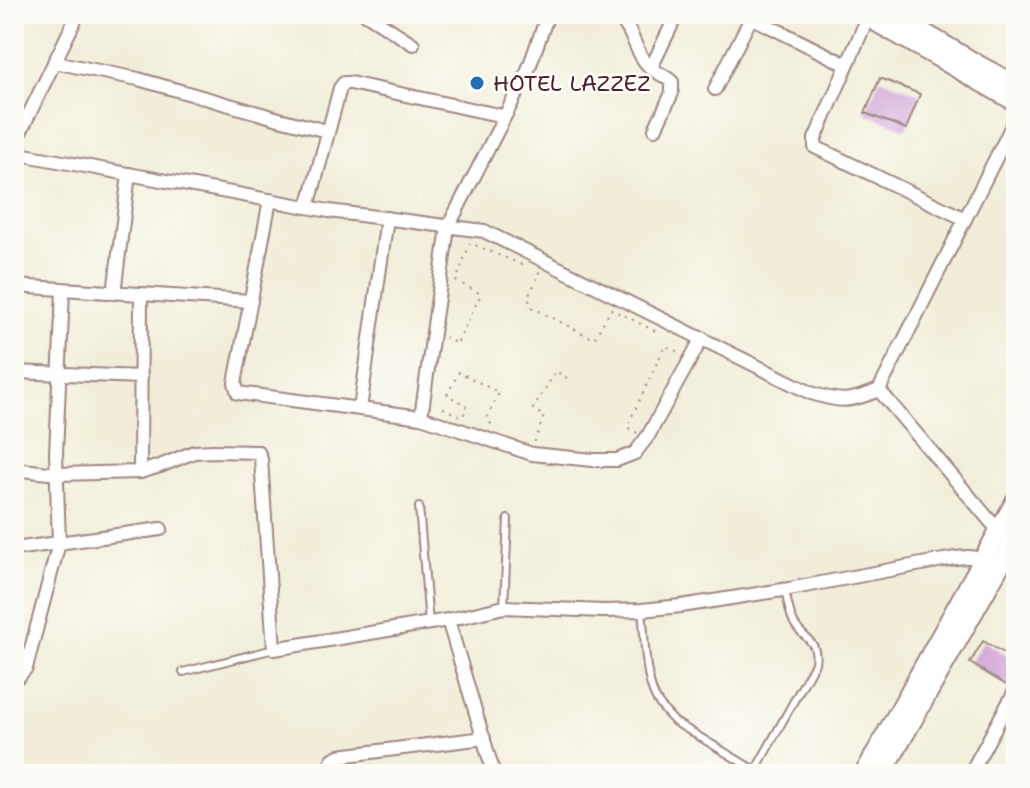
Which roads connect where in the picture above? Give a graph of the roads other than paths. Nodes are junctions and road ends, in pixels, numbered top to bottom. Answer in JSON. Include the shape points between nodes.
{"nodes":[{"id":1,"x":366,"y":14,"type":"edge"},
{"id":2,"x":548,"y":14,"type":"edge"},
{"id":3,"x":616,"y":14,"type":"edge"},
{"id":4,"x":677,"y":14,"type":"edge"},
{"id":5,"x":892,"y":14,"type":"edge"},
{"id":6,"x":77,"y":16,"type":"dead end"},
{"id":7,"x":752,"y":16,"type":"edge"},
{"id":8,"x":865,"y":16,"type":"edge"},
{"id":9,"x":413,"y":44,"type":"dead end"},
{"id":10,"x":54,"y":62,"type":"junction"},
{"id":11,"x":847,"y":65,"type":"junction"},
{"id":12,"x":651,"y":68,"type":"junction"},
{"id":13,"x":1012,"y":78,"type":"edge"},
{"id":14,"x":715,"y":89,"type":"dead end"},
{"id":15,"x":1016,"y":102,"type":"edge"},
{"id":16,"x":503,"y":116,"type":"junction"},
{"id":17,"x":1016,"y":118,"type":"edge"},
{"id":18,"x":655,"y":129,"type":"dead end"},
{"id":19,"x":327,"y":131,"type":"junction"},
{"id":20,"x":14,"y":145,"type":"edge"},
{"id":21,"x":14,"y":153,"type":"edge"},
{"id":22,"x":129,"y":174,"type":"junction"},
{"id":23,"x":270,"y":200,"type":"junction"},
{"id":24,"x":308,"y":207,"type":"junction"},
{"id":25,"x":387,"y":218,"type":"junction"},
{"id":26,"x":965,"y":219,"type":"junction"},
{"id":27,"x":448,"y":227,"type":"junction"},
{"id":28,"x":14,"y":286,"type":"edge"},
{"id":29,"x":63,"y":290,"type":"junction"},
{"id":30,"x":114,"y":293,"type":"junction"},
{"id":31,"x":141,"y":295,"type":"junction"},
{"id":32,"x":251,"y":301,"type":"junction"},
{"id":33,"x":702,"y":338,"type":"junction"},
{"id":34,"x":14,"y":372,"type":"edge"},
{"id":35,"x":60,"y":374,"type":"junction"},
{"id":36,"x":141,"y":377,"type":"junction"},
{"id":37,"x":879,"y":390,"type":"junction"},
{"id":38,"x":360,"y":409,"type":"junction"},
{"id":39,"x":421,"y":417,"type":"junction"},
{"id":40,"x":14,"y":469,"type":"edge"},
{"id":41,"x":140,"y":472,"type":"junction"},
{"id":42,"x":57,"y":474,"type":"junction"},
{"id":43,"x":1016,"y":500,"type":"edge"},
{"id":44,"x":419,"y":507,"type":"dead end"},
{"id":45,"x":508,"y":519,"type":"dead end"},
{"id":46,"x":161,"y":529,"type":"dead end"},
{"id":47,"x":1011,"y":541,"type":"edge"},
{"id":48,"x":59,"y":543,"type":"junction"},
{"id":49,"x":14,"y":549,"type":"edge"},
{"id":50,"x":990,"y":564,"type":"junction"},
{"id":51,"x":785,"y":589,"type":"junction"},
{"id":52,"x":504,"y":607,"type":"junction"},
{"id":53,"x":642,"y":610,"type":"junction"},
{"id":54,"x":448,"y":620,"type":"junction"},
{"id":55,"x":429,"y":623,"type":"junction"},
{"id":56,"x":274,"y":649,"type":"junction"},
{"id":57,"x":183,"y":672,"type":"dead end"},
{"id":58,"x":14,"y":677,"type":"edge"},
{"id":59,"x":1016,"y":689,"type":"edge"},
{"id":60,"x":484,"y":738,"type":"junction"},
{"id":61,"x":758,"y":772,"type":"edge"},
{"id":62,"x":886,"y":773,"type":"edge"},
{"id":63,"x":331,"y":774,"type":"edge"},
{"id":64,"x":494,"y":774,"type":"edge"},
{"id":65,"x":864,"y":774,"type":"edge"},
{"id":66,"x":970,"y":774,"type":"edge"}],
"edges":[{"from":1,"to":9,"type":"street"},
{"from":2,"to":16,"type":"street","via":[[527,73]]},
{"from":3,"to":12,"type":"street"},
{"from":4,"to":12,"type":"street"},
{"from":5,"to":13,"type":"main road"},
{"from":6,"to":10,"type":"street"},
{"from":7,"to":11,"type":"street"},
{"from":7,"to":14,"type":"street"},
{"from":8,"to":11,"type":"street"},
{"from":8,"to":15,"type":"main road"},
{"from":10,"to":19,"type":"street"},
{"from":10,"to":20,"type":"street"},
{"from":11,"to":26,"type":"street","via":[[815,147]]},
{"from":12,"to":18,"type":"street","via":[[673,87]]},
{"from":16,"to":19,"type":"street","via":[[347,83],[340,88]]},
{"from":16,"to":27,"type":"street"},
{"from":17,"to":26,"type":"street"},
{"from":19,"to":24,"type":"street"},
{"from":21,"to":22,"type":"street"},
{"from":22,"to":23,"type":"street"},
{"from":22,"to":30,"type":"street"},
{"from":23,"to":24,"type":"street"},
{"from":23,"to":32,"type":"street"},
{"from":24,"to":25,"type":"street"},
{"from":25,"to":27,"type":"street"},
{"from":25,"to":38,"type":"street"},
{"from":26,"to":37,"type":"street"},
{"from":27,"to":33,"type":"street","via":[[493,235]]},
{"from":27,"to":39,"type":"street"},
{"from":28,"to":29,"type":"street"},
{"from":29,"to":30,"type":"street"},
{"from":29,"to":35,"type":"street"},
{"from":30,"to":31,"type":"street"},
{"from":31,"to":32,"type":"street"},
{"from":31,"to":36,"type":"street"},
{"from":32,"to":38,"type":"street","via":[[235,383],[238,393]]},
{"from":33,"to":37,"type":"street","via":[[835,401]]},
{"from":33,"to":39,"type":"street","via":[[648,436],[635,453],[617,460],[532,454]]},
{"from":34,"to":35,"type":"street"},
{"from":35,"to":36,"type":"street"},
{"from":35,"to":42,"type":"street"},
{"from":36,"to":41,"type":"street"},
{"from":37,"to":47,"type":"street"},
{"from":38,"to":39,"type":"street"},
{"from":40,"to":42,"type":"street"},
{"from":41,"to":42,"type":"street"},
{"from":41,"to":56,"type":"street","via":[[194,452],[258,452]]},
{"from":42,"to":48,"type":"street"},
{"from":43,"to":47,"type":"main road"},
{"from":44,"to":55,"type":"lane"},
{"from":45,"to":52,"type":"lane"},
{"from":46,"to":48,"type":"street"},
{"from":47,"to":50,"type":"main road"},
{"from":48,"to":49,"type":"street"},
{"from":48,"to":58,"type":"street","via":[[26,668]]},
{"from":50,"to":51,"type":"street","via":[[969,556]]},
{"from":50,"to":62,"type":"main road"},
{"from":50,"to":65,"type":"main road"},
{"from":51,"to":53,"type":"street"},
{"from":51,"to":61,"type":"lane","via":[[794,624],[814,645],[815,663]]},
{"from":52,"to":53,"type":"street"},
{"from":52,"to":54,"type":"street"},
{"from":53,"to":61,"type":"lane","via":[[649,674],[664,711]]},
{"from":54,"to":55,"type":"street"},
{"from":54,"to":60,"type":"street"},
{"from":55,"to":56,"type":"street"},
{"from":56,"to":57,"type":"lane"},
{"from":59,"to":66,"type":"street"},
{"from":60,"to":63,"type":"street","via":[[339,756],[333,759]]},
{"from":60,"to":64,"type":"street"}]}
